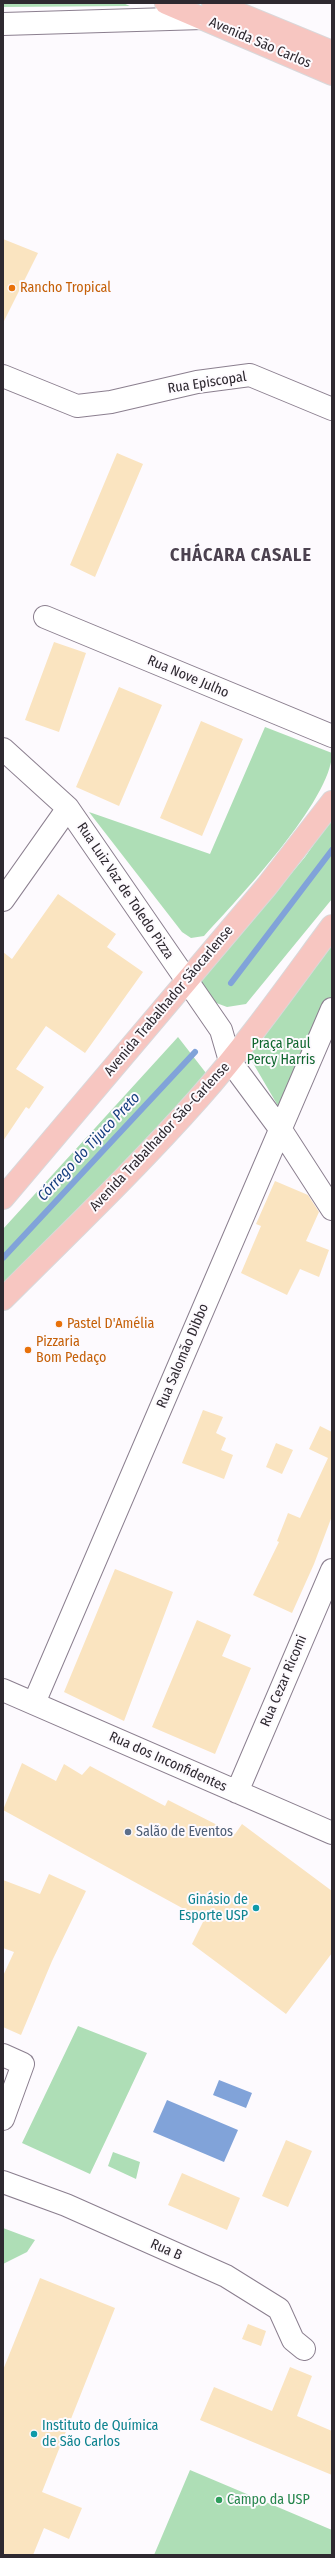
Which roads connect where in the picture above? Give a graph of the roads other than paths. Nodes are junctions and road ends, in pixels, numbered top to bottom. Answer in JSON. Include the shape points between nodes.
{"nodes":[{"id":1,"x":166,"y":3,"type":"edge"},
{"id":2,"x":208,"y":10,"type":"edge"},
{"id":3,"x":3,"y":24,"type":"edge"},
{"id":4,"x":332,"y":52,"type":"edge"},
{"id":5,"x":332,"y":74,"type":"edge"},
{"id":6,"x":3,"y":376,"type":"edge"},
{"id":7,"x":332,"y":409,"type":"edge"},
{"id":8,"x":45,"y":617,"type":"dead end"},
{"id":9,"x":332,"y":736,"type":"edge"},
{"id":10,"x":3,"y":749,"type":"edge"},
{"id":11,"x":332,"y":802,"type":"edge"},
{"id":12,"x":68,"y":808,"type":"junction"},
{"id":13,"x":3,"y":900,"type":"edge"},
{"id":14,"x":332,"y":926,"type":"edge"},
{"id":15,"x":186,"y":982,"type":"junction"},
{"id":16,"x":332,"y":1009,"type":"edge"},
{"id":17,"x":230,"y":1061,"type":"junction"},
{"id":18,"x":281,"y":1130,"type":"junction"},
{"id":19,"x":3,"y":1198,"type":"edge"},
{"id":20,"x":332,"y":1209,"type":"edge"},
{"id":21,"x":3,"y":1299,"type":"edge"},
{"id":22,"x":332,"y":1570,"type":"edge"},
{"id":23,"x":3,"y":1690,"type":"edge"},
{"id":24,"x":34,"y":1703,"type":"junction"},
{"id":25,"x":237,"y":1792,"type":"junction"},
{"id":26,"x":332,"y":1833,"type":"edge"},
{"id":27,"x":3,"y":2054,"type":"edge"},
{"id":28,"x":3,"y":2119,"type":"edge"},
{"id":29,"x":3,"y":2182,"type":"edge"},
{"id":30,"x":304,"y":2349,"type":"dead end"}],
"edges":[{"from":1,"to":2,"type":"main road","name":"Avenida São Carlos"},
{"from":2,"to":3,"type":"street"},
{"from":2,"to":4,"type":"main road","name":"Avenida São Carlos"},
{"from":2,"to":5,"type":"main road","name":"Avenida São Carlos"},
{"from":6,"to":7,"type":"street","name":"Rua Episcopal","via":[[77,406],[112,402],[197,382],[250,375]]},
{"from":8,"to":9,"type":"street","name":"Rua Nove Julho"},
{"from":10,"to":12,"type":"street","name":"Rua Luiz Vaz de Toledo Pizza"},
{"from":11,"to":15,"type":"main road","name":"Avenida Trabalhador Sãocarlense","via":[[267,886]]},
{"from":12,"to":13,"type":"street"},
{"from":12,"to":15,"type":"street","name":"Rua Luiz Vaz de Toledo Pizza"},
{"from":14,"to":17,"type":"main road","name":"Avenida Trabalhador São-Carlense"},
{"from":15,"to":17,"type":"street","name":"Rua Luiz Vaz de Toledo Pizza","via":[[221,1030]]},
{"from":15,"to":19,"type":"main road","name":"Avenida Trabalhador Sãocarlense"},
{"from":16,"to":18,"type":"street","name":"Rua Salomão Dibbo"},
{"from":17,"to":18,"type":"street","name":"Rua Luiz Vaz de Toledo Pizza"},
{"from":17,"to":21,"type":"main road","name":"Avenida Trabalhador São-Carlense","via":[[162,1138]]},
{"from":18,"to":20,"type":"street","name":"Rua Luiz Vaz de Toledo Pizza"},
{"from":18,"to":24,"type":"street","name":"Rua Salomão Dibbo"},
{"from":22,"to":25,"type":"street","name":"Rua Cezar Ricomi"},
{"from":23,"to":24,"type":"street","name":"Rua dos Inconfidentes"},
{"from":24,"to":25,"type":"street","name":"Rua dos Inconfidentes"},
{"from":25,"to":26,"type":"street","name":"Rua dos Inconfidentes"},
{"from":27,"to":28,"type":"street","via":[[23,2064]]},
{"from":29,"to":30,"type":"street","name":"Rua B","via":[[66,2205],[226,2276],[279,2309],[293,2340]]}]}
